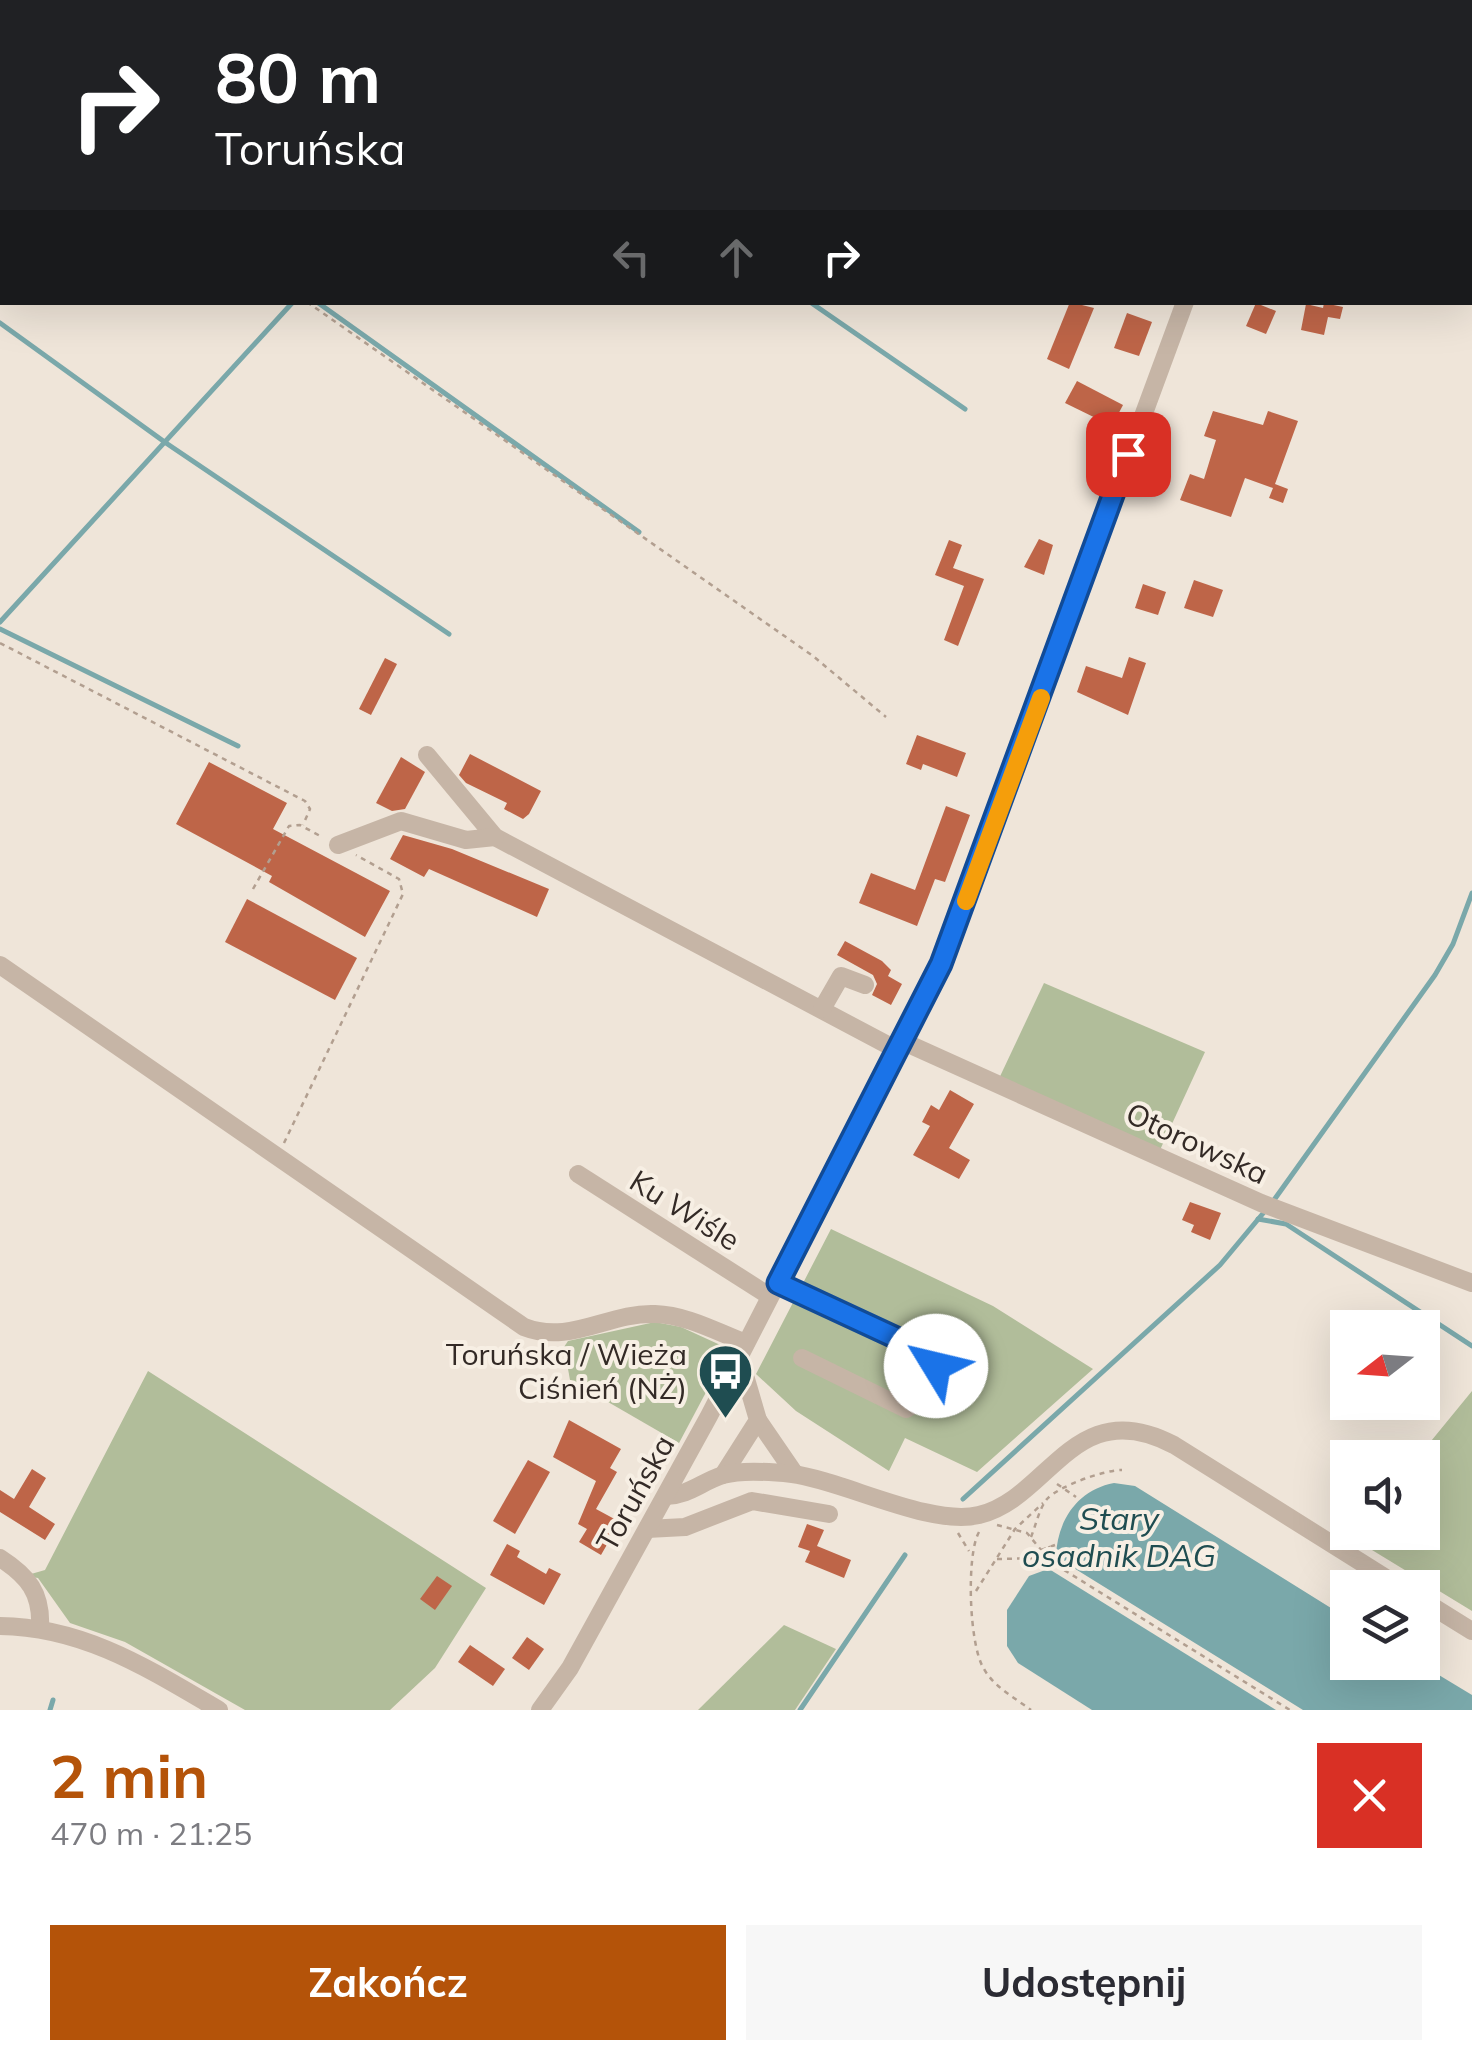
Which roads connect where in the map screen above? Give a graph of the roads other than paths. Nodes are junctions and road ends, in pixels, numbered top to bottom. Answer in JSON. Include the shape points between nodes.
{"nodes":[{"id":1,"x":1184,"y":305,"type":"edge"},
{"id":2,"x":428,"y":754,"type":"dead end"},
{"id":3,"x":495,"y":837,"type":"junction"},
{"id":4,"x":338,"y":845,"type":"road end"},
{"id":5,"x":0,"y":964,"type":"edge"},
{"id":6,"x":865,"y":985,"type":"dead end"},
{"id":7,"x":822,"y":1009,"type":"junction"},
{"id":8,"x":901,"y":1046,"type":"junction"},
{"id":9,"x":578,"y":1174,"type":"dead end"},
{"id":10,"x":1472,"y":1283,"type":"edge"},
{"id":11,"x":770,"y":1288,"type":"junction"},
{"id":12,"x":746,"y":1343,"type":"junction"},
{"id":13,"x":802,"y":1358,"type":"dead end"},
{"id":14,"x":734,"y":1366,"type":"junction"},
{"id":15,"x":758,"y":1420,"type":"junction"},
{"id":16,"x":794,"y":1474,"type":"junction"},
{"id":17,"x":724,"y":1475,"type":"junction"},
{"id":18,"x":666,"y":1496,"type":"junction"},
{"id":19,"x":829,"y":1514,"type":"dead end"},
{"id":20,"x":647,"y":1529,"type":"junction"},
{"id":21,"x":0,"y":1558,"type":"edge"},
{"id":22,"x":1373,"y":1570,"type":"edge"},
{"id":23,"x":1440,"y":1611,"type":"edge"},
{"id":24,"x":0,"y":1626,"type":"edge"},
{"id":25,"x":40,"y":1628,"type":"junction"},
{"id":26,"x":1472,"y":1631,"type":"edge"},
{"id":27,"x":219,"y":1710,"type":"edge"},
{"id":28,"x":540,"y":1710,"type":"edge"}],
"edges":[{"from":1,"to":8,"type":"street","name":"Toruńska","via":[[983,856]]},
{"from":2,"to":3,"type":"street"},
{"from":3,"to":4,"type":"street","via":[[466,840],[401,821]]},
{"from":3,"to":7,"type":"street","name":"Otorowska"},
{"from":5,"to":12,"type":"street","via":[[534,1331],[559,1334],[656,1314]]},
{"from":6,"to":7,"type":"street","via":[[840,976]]},
{"from":7,"to":8,"type":"street","name":"Otorowska"},
{"from":8,"to":10,"type":"street","name":"Otorowska","via":[[1261,1203]]},
{"from":8,"to":11,"type":"street","name":"Toruńska"},
{"from":9,"to":11,"type":"street","name":"Ku Wiśle"},
{"from":11,"to":12,"type":"street","name":"Toruńska"},
{"from":11,"to":13,"type":"street","name":"Ku Wiśle","via":[[931,1354],[936,1366],[916,1403],[906,1408]]},
{"from":12,"to":14,"type":"street","name":"Toruńska"},
{"from":14,"to":15,"type":"street","via":[[746,1380]]},
{"from":14,"to":18,"type":"street","name":"Toruńska"},
{"from":15,"to":16,"type":"street"},
{"from":15,"to":17,"type":"street"},
{"from":16,"to":17,"type":"street"},
{"from":16,"to":22,"type":"street","via":[[983,1518],[1067,1451],[1113,1432],[1156,1436]]},
{"from":17,"to":18,"type":"street","via":[[694,1492]]},
{"from":18,"to":20,"type":"street","name":"Toruńska"},
{"from":19,"to":20,"type":"street","via":[[752,1500],[684,1527]]},
{"from":20,"to":28,"type":"street","name":"Toruńska"},
{"from":21,"to":25,"type":"street","via":[[34,1588]]},
{"from":23,"to":26,"type":"street"},
{"from":24,"to":25,"type":"street"},
{"from":25,"to":27,"type":"street","via":[[120,1652]]}]}
